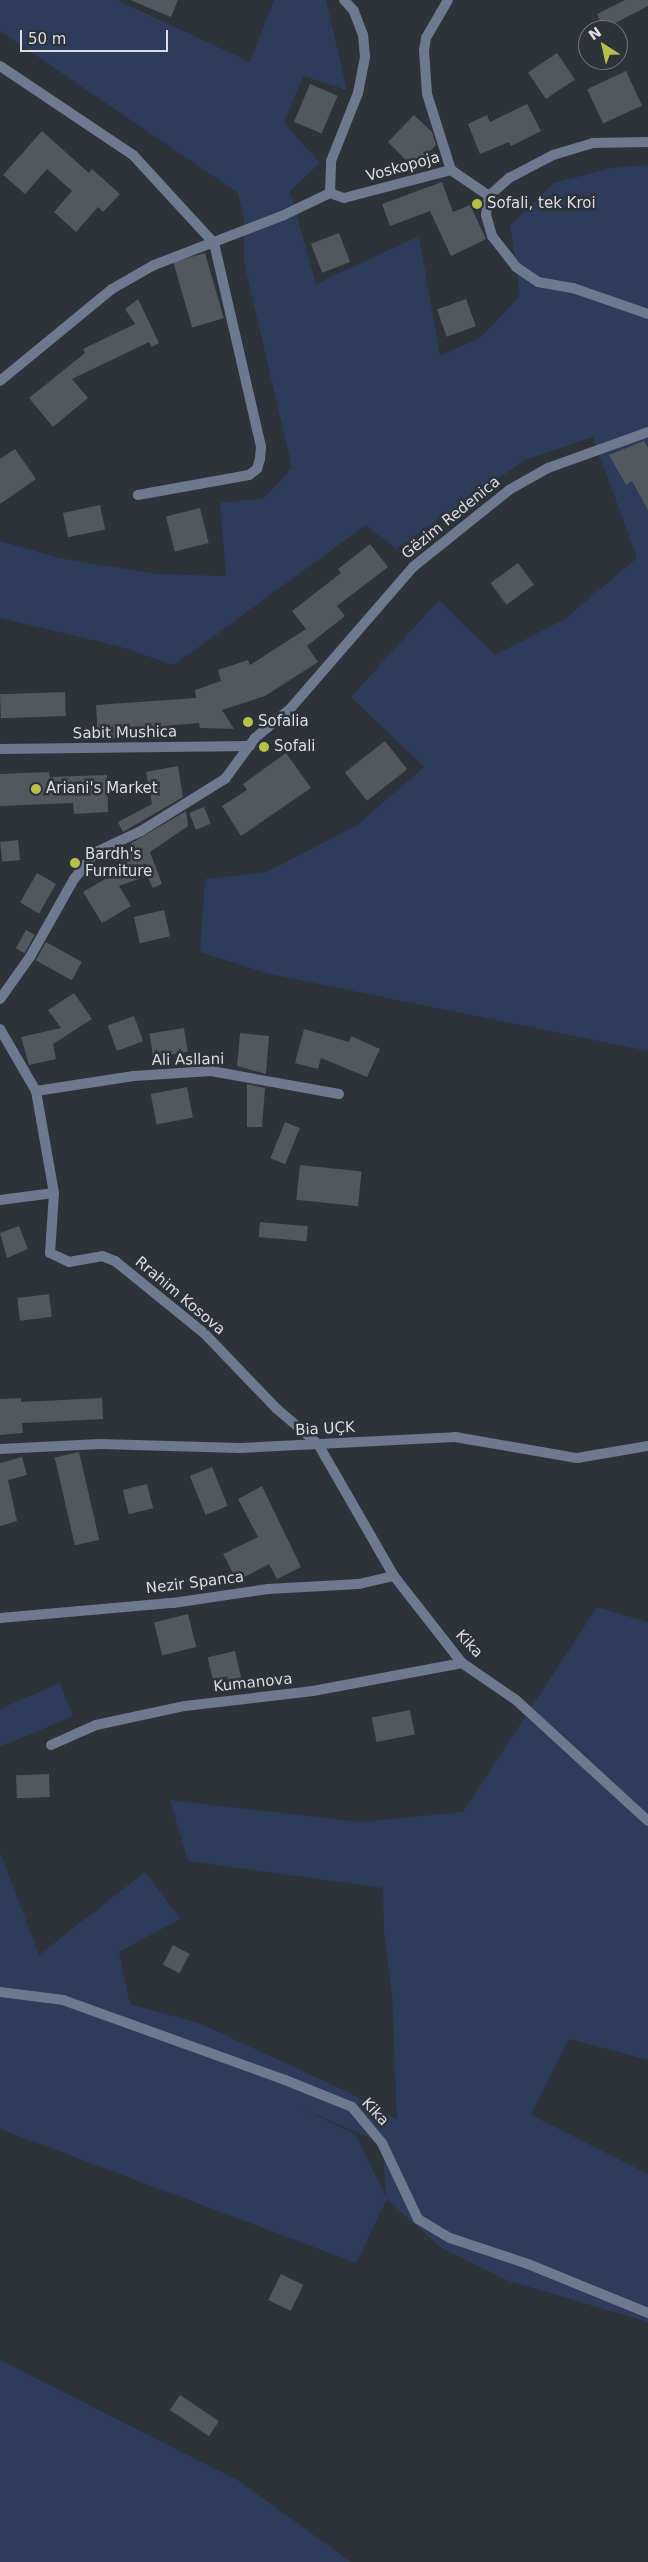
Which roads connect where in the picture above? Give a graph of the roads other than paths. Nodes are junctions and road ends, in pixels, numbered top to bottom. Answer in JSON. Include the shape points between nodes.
{"nodes":[{"id":1,"x":344,"y":0,"type":"edge"},
{"id":2,"x":448,"y":0,"type":"edge"},
{"id":3,"x":0,"y":66,"type":"edge"},
{"id":4,"x":648,"y":142,"type":"edge"},
{"id":5,"x":451,"y":170,"type":"junction"},
{"id":6,"x":330,"y":193,"type":"junction"},
{"id":7,"x":489,"y":196,"type":"junction"},
{"id":8,"x":214,"y":243,"type":"junction"},
{"id":9,"x":648,"y":314,"type":"edge"},
{"id":10,"x":0,"y":381,"type":"edge"},
{"id":11,"x":648,"y":432,"type":"edge"},
{"id":12,"x":138,"y":495,"type":"dead end"},
{"id":13,"x":250,"y":746,"type":"junction"},
{"id":14,"x":0,"y":750,"type":"edge"},
{"id":15,"x":0,"y":1000,"type":"edge"},
{"id":16,"x":0,"y":1030,"type":"edge"},
{"id":17,"x":36,"y":1091,"type":"junction"},
{"id":18,"x":339,"y":1094,"type":"dead end"},
{"id":19,"x":54,"y":1193,"type":"junction"},
{"id":20,"x":0,"y":1200,"type":"edge"},
{"id":21,"x":318,"y":1444,"type":"junction"},
{"id":22,"x":648,"y":1446,"type":"edge"},
{"id":23,"x":0,"y":1449,"type":"edge"},
{"id":24,"x":394,"y":1576,"type":"junction"},
{"id":25,"x":0,"y":1618,"type":"edge"},
{"id":26,"x":462,"y":1663,"type":"junction"},
{"id":27,"x":52,"y":1746,"type":"dead end"},
{"id":28,"x":648,"y":1821,"type":"edge"},
{"id":29,"x":0,"y":1992,"type":"edge"},
{"id":30,"x":648,"y":2313,"type":"edge"}],
"edges":[{"from":1,"to":6,"type":"street","via":[[354,11],[363,35],[365,57],[358,92],[331,161]]},
{"from":2,"to":5,"type":"street","via":[[426,38],[424,50],[427,94]]},
{"from":3,"to":8,"type":"street","via":[[133,155]]},
{"from":4,"to":7,"type":"street","via":[[593,143],[553,155],[509,178]]},
{"from":5,"to":6,"type":"street","name":"Voskopoja","via":[[344,198]]},
{"from":5,"to":7,"type":"street","name":"Voskopoja"},
{"from":6,"to":8,"type":"street","name":"Voskopoja"},
{"from":7,"to":9,"type":"street","via":[[486,215],[492,236],[516,267],[538,282],[573,288]]},
{"from":8,"to":10,"type":"street","name":"Voskopoja","via":[[154,265],[112,289]]},
{"from":8,"to":12,"type":"street","via":[[261,448],[260,459],[256,470],[249,475]]},
{"from":11,"to":13,"type":"street","name":"Gëzim Redenica","via":[[548,468],[502,496],[412,567],[290,709]]},
{"from":13,"to":14,"type":"street","name":"Sabit Mushica"},
{"from":13,"to":15,"type":"street","name":"Gëzim Redenica","via":[[218,784],[141,831],[96,852],[74,879],[30,957]]},
{"from":16,"to":17,"type":"street","name":"Rrahim Kosova"},
{"from":17,"to":18,"type":"street","name":"Ali Asllani","via":[[134,1076],[211,1071]]},
{"from":17,"to":19,"type":"street","name":"Rrahim Kosova"},
{"from":19,"to":20,"type":"street"},
{"from":19,"to":21,"type":"street","name":"Rrahim Kosova","via":[[50,1253],[69,1262],[102,1256],[115,1261],[204,1333],[277,1409]]},
{"from":21,"to":22,"type":"street","name":"Bia UÇK","via":[[455,1437],[577,1458]]},
{"from":21,"to":23,"type":"street","name":"Bia UÇK","via":[[240,1448],[100,1444]]},
{"from":21,"to":24,"type":"street","name":"Kika"},
{"from":24,"to":25,"type":"street","name":"Nezir Spanca","via":[[359,1584],[268,1589],[174,1603]]},
{"from":24,"to":26,"type":"street","name":"Kika"},
{"from":26,"to":27,"type":"street","name":"Kumanova","via":[[313,1691],[186,1706],[96,1725]]},
{"from":26,"to":28,"type":"street","name":"Kika","via":[[516,1700]]},
{"from":29,"to":30,"type":"street","name":"Kika","via":[[63,2000],[352,2107],[382,2143],[418,2219],[450,2238],[528,2264]]}]}
